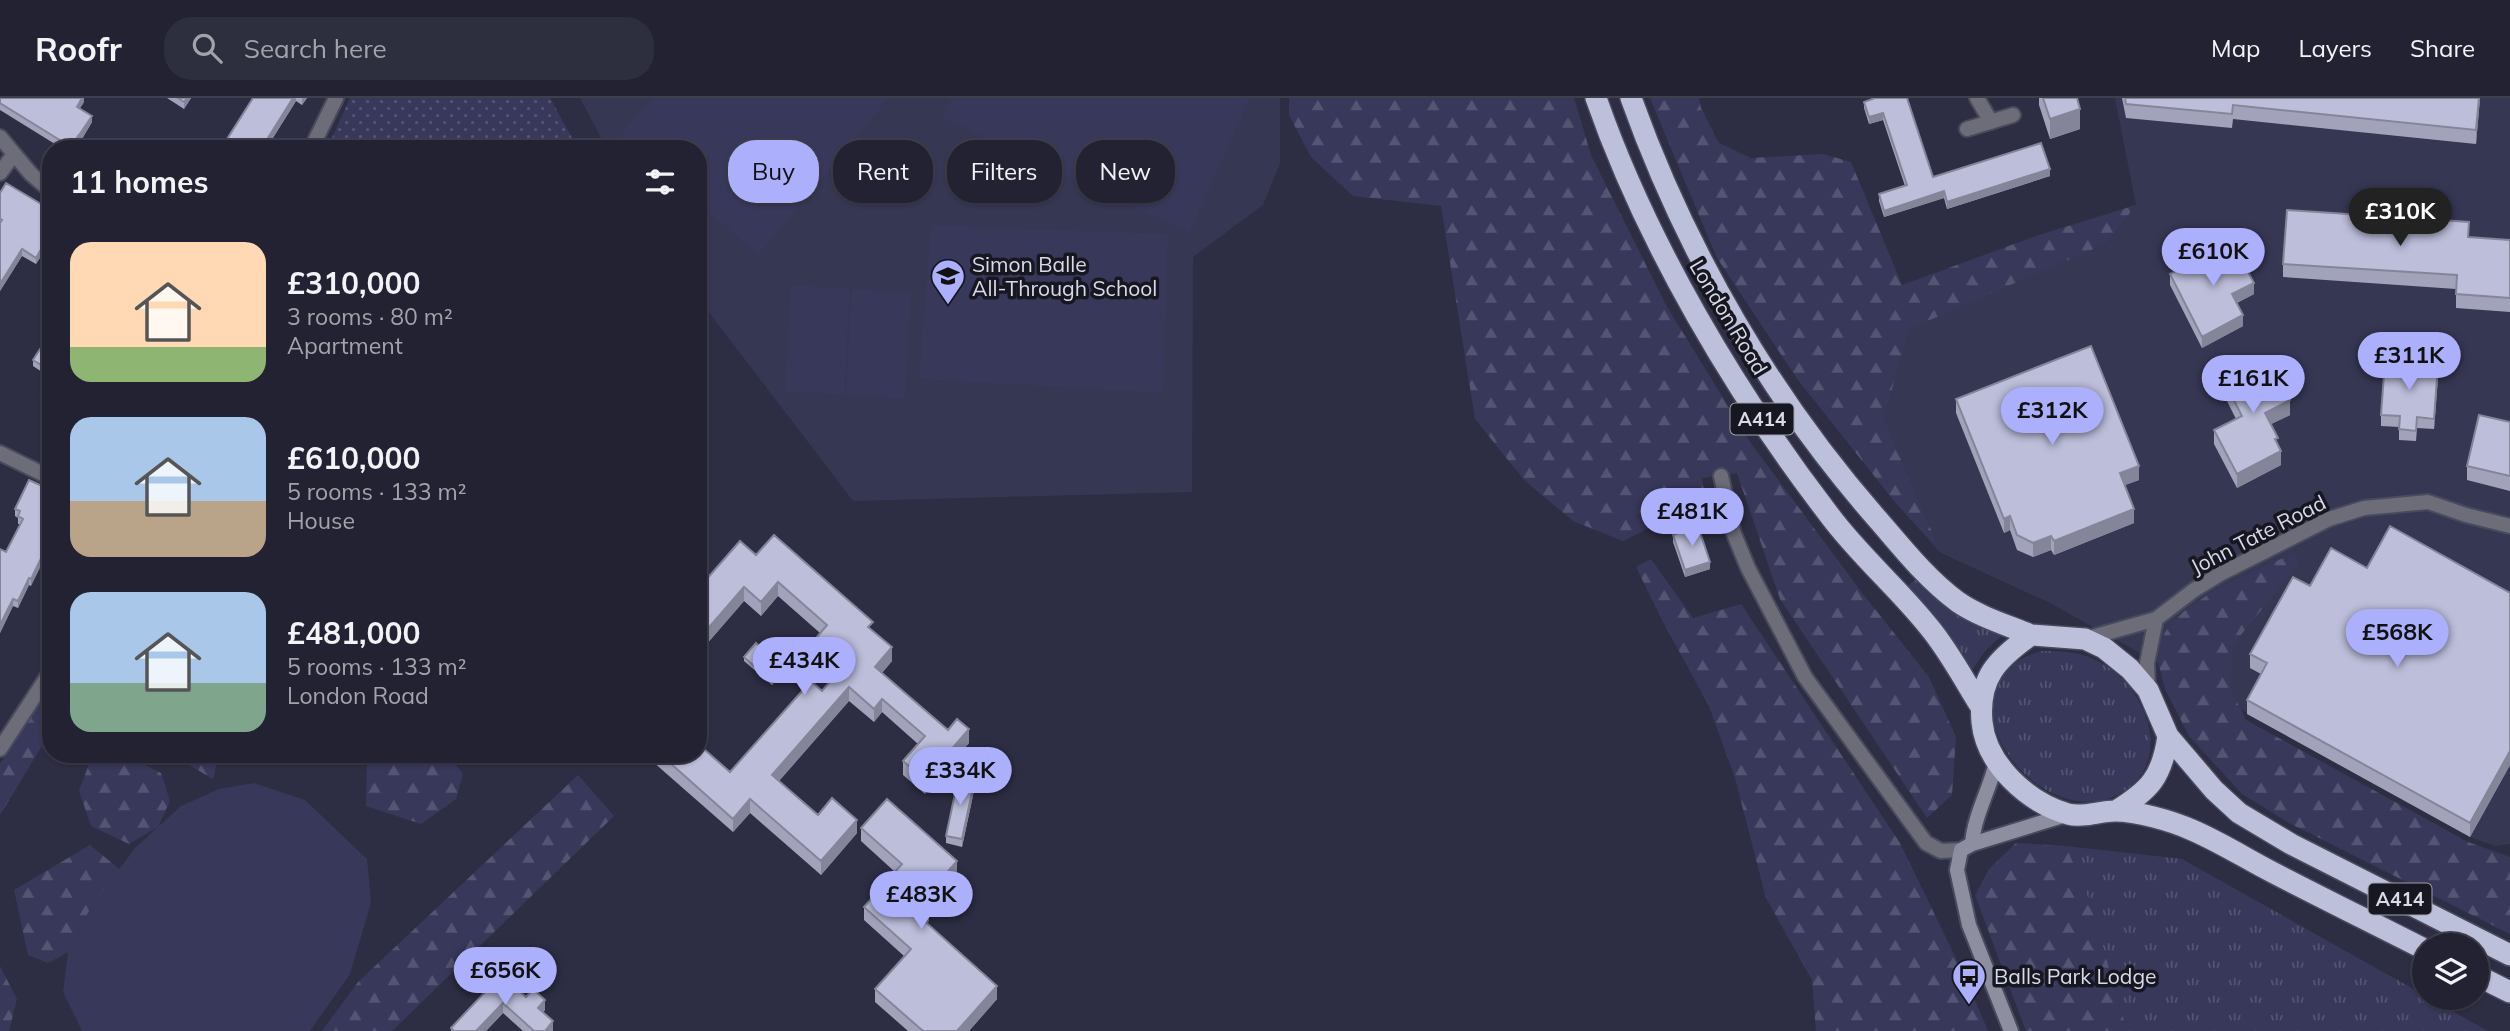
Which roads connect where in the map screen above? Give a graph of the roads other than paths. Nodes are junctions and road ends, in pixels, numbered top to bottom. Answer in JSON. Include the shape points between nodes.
{"nodes":[{"id":1,"x":337,"y":98,"type":"edge"},
{"id":2,"x":1596,"y":98,"type":"edge"},
{"id":3,"x":1631,"y":98,"type":"edge"},
{"id":4,"x":1977,"y":98,"type":"edge"},
{"id":5,"x":2013,"y":115,"type":"dead end"},
{"id":6,"x":1991,"y":122,"type":"junction"},
{"id":7,"x":1967,"y":130,"type":"dead end"},
{"id":8,"x":0,"y":136,"type":"edge"},
{"id":9,"x":316,"y":140,"type":"edge"},
{"id":10,"x":14,"y":154,"type":"junction"},
{"id":11,"x":0,"y":173,"type":"edge"},
{"id":12,"x":42,"y":183,"type":"edge"},
{"id":13,"x":0,"y":453,"type":"edge"},
{"id":14,"x":42,"y":474,"type":"edge"},
{"id":15,"x":1721,"y":477,"type":"dead end"},
{"id":16,"x":2510,"y":526,"type":"edge"},
{"id":17,"x":2156,"y":619,"type":"junction"},
{"id":18,"x":2031,"y":635,"type":"junction"},
{"id":19,"x":2085,"y":639,"type":"junction"},
{"id":20,"x":42,"y":685,"type":"edge"},
{"id":21,"x":2148,"y":690,"type":"junction"},
{"id":22,"x":1981,"y":707,"type":"junction"},
{"id":23,"x":2168,"y":736,"type":"junction"},
{"id":24,"x":0,"y":748,"type":"edge"},
{"id":25,"x":1996,"y":763,"type":"junction"},
{"id":26,"x":2116,"y":811,"type":"junction"},
{"id":27,"x":2069,"y":814,"type":"junction"},
{"id":28,"x":1966,"y":847,"type":"junction"},
{"id":29,"x":2412,"y":943,"type":"edge"},
{"id":30,"x":2510,"y":955,"type":"edge"},
{"id":31,"x":2489,"y":982,"type":"edge"},
{"id":32,"x":2510,"y":992,"type":"edge"},
{"id":33,"x":2011,"y":1031,"type":"edge"}],
"edges":[{"from":1,"to":9,"type":"street"},
{"from":2,"to":22,"type":"highway","name":"London Road","number":"A414","via":[[1641,209],[1683,290],[1781,450],[1832,519],[1931,629]]},
{"from":3,"to":18,"type":"highway","name":"London Road","number":"A414","via":[[1673,201],[1712,279],[1761,363],[1823,453],[1940,586],[1979,613]]},
{"from":4,"to":6,"type":"street"},
{"from":5,"to":6,"type":"street"},
{"from":6,"to":7,"type":"street"},
{"from":8,"to":10,"type":"street"},
{"from":10,"to":11,"type":"street"},
{"from":10,"to":12,"type":"street"},
{"from":13,"to":14,"type":"street"},
{"from":15,"to":28,"type":"street","via":[[1734,534],[1748,568],[1805,677],[1926,843],[1941,851]]},
{"from":16,"to":17,"type":"street","name":"John Tate Road","via":[[2428,502],[2356,510],[2220,574]]},
{"from":17,"to":19,"type":"street"},
{"from":17,"to":21,"type":"street","via":[[2147,663]]},
{"from":18,"to":19,"type":"highway"},
{"from":18,"to":22,"type":"highway","via":[[2001,658],[1986,679]]},
{"from":19,"to":21,"type":"highway","via":[[2104,648]]},
{"from":20,"to":24,"type":"street"},
{"from":21,"to":23,"type":"highway"},
{"from":22,"to":25,"type":"highway","via":[[1983,736]]},
{"from":23,"to":26,"type":"highway","via":[[2165,759],[2155,780],[2141,796]]},
{"from":23,"to":30,"type":"highway","number":"A414","via":[[2239,813]]},
{"from":25,"to":27,"type":"highway","via":[[2013,782]]},
{"from":25,"to":28,"type":"main road"},
{"from":26,"to":27,"type":"highway"},
{"from":26,"to":29,"type":"highway","number":"A414","via":[[2180,825],[2208,837]]},
{"from":27,"to":28,"type":"main road"},
{"from":28,"to":33,"type":"main road","via":[[1957,870],[1969,925]]},
{"from":31,"to":32,"type":"highway"}]}
